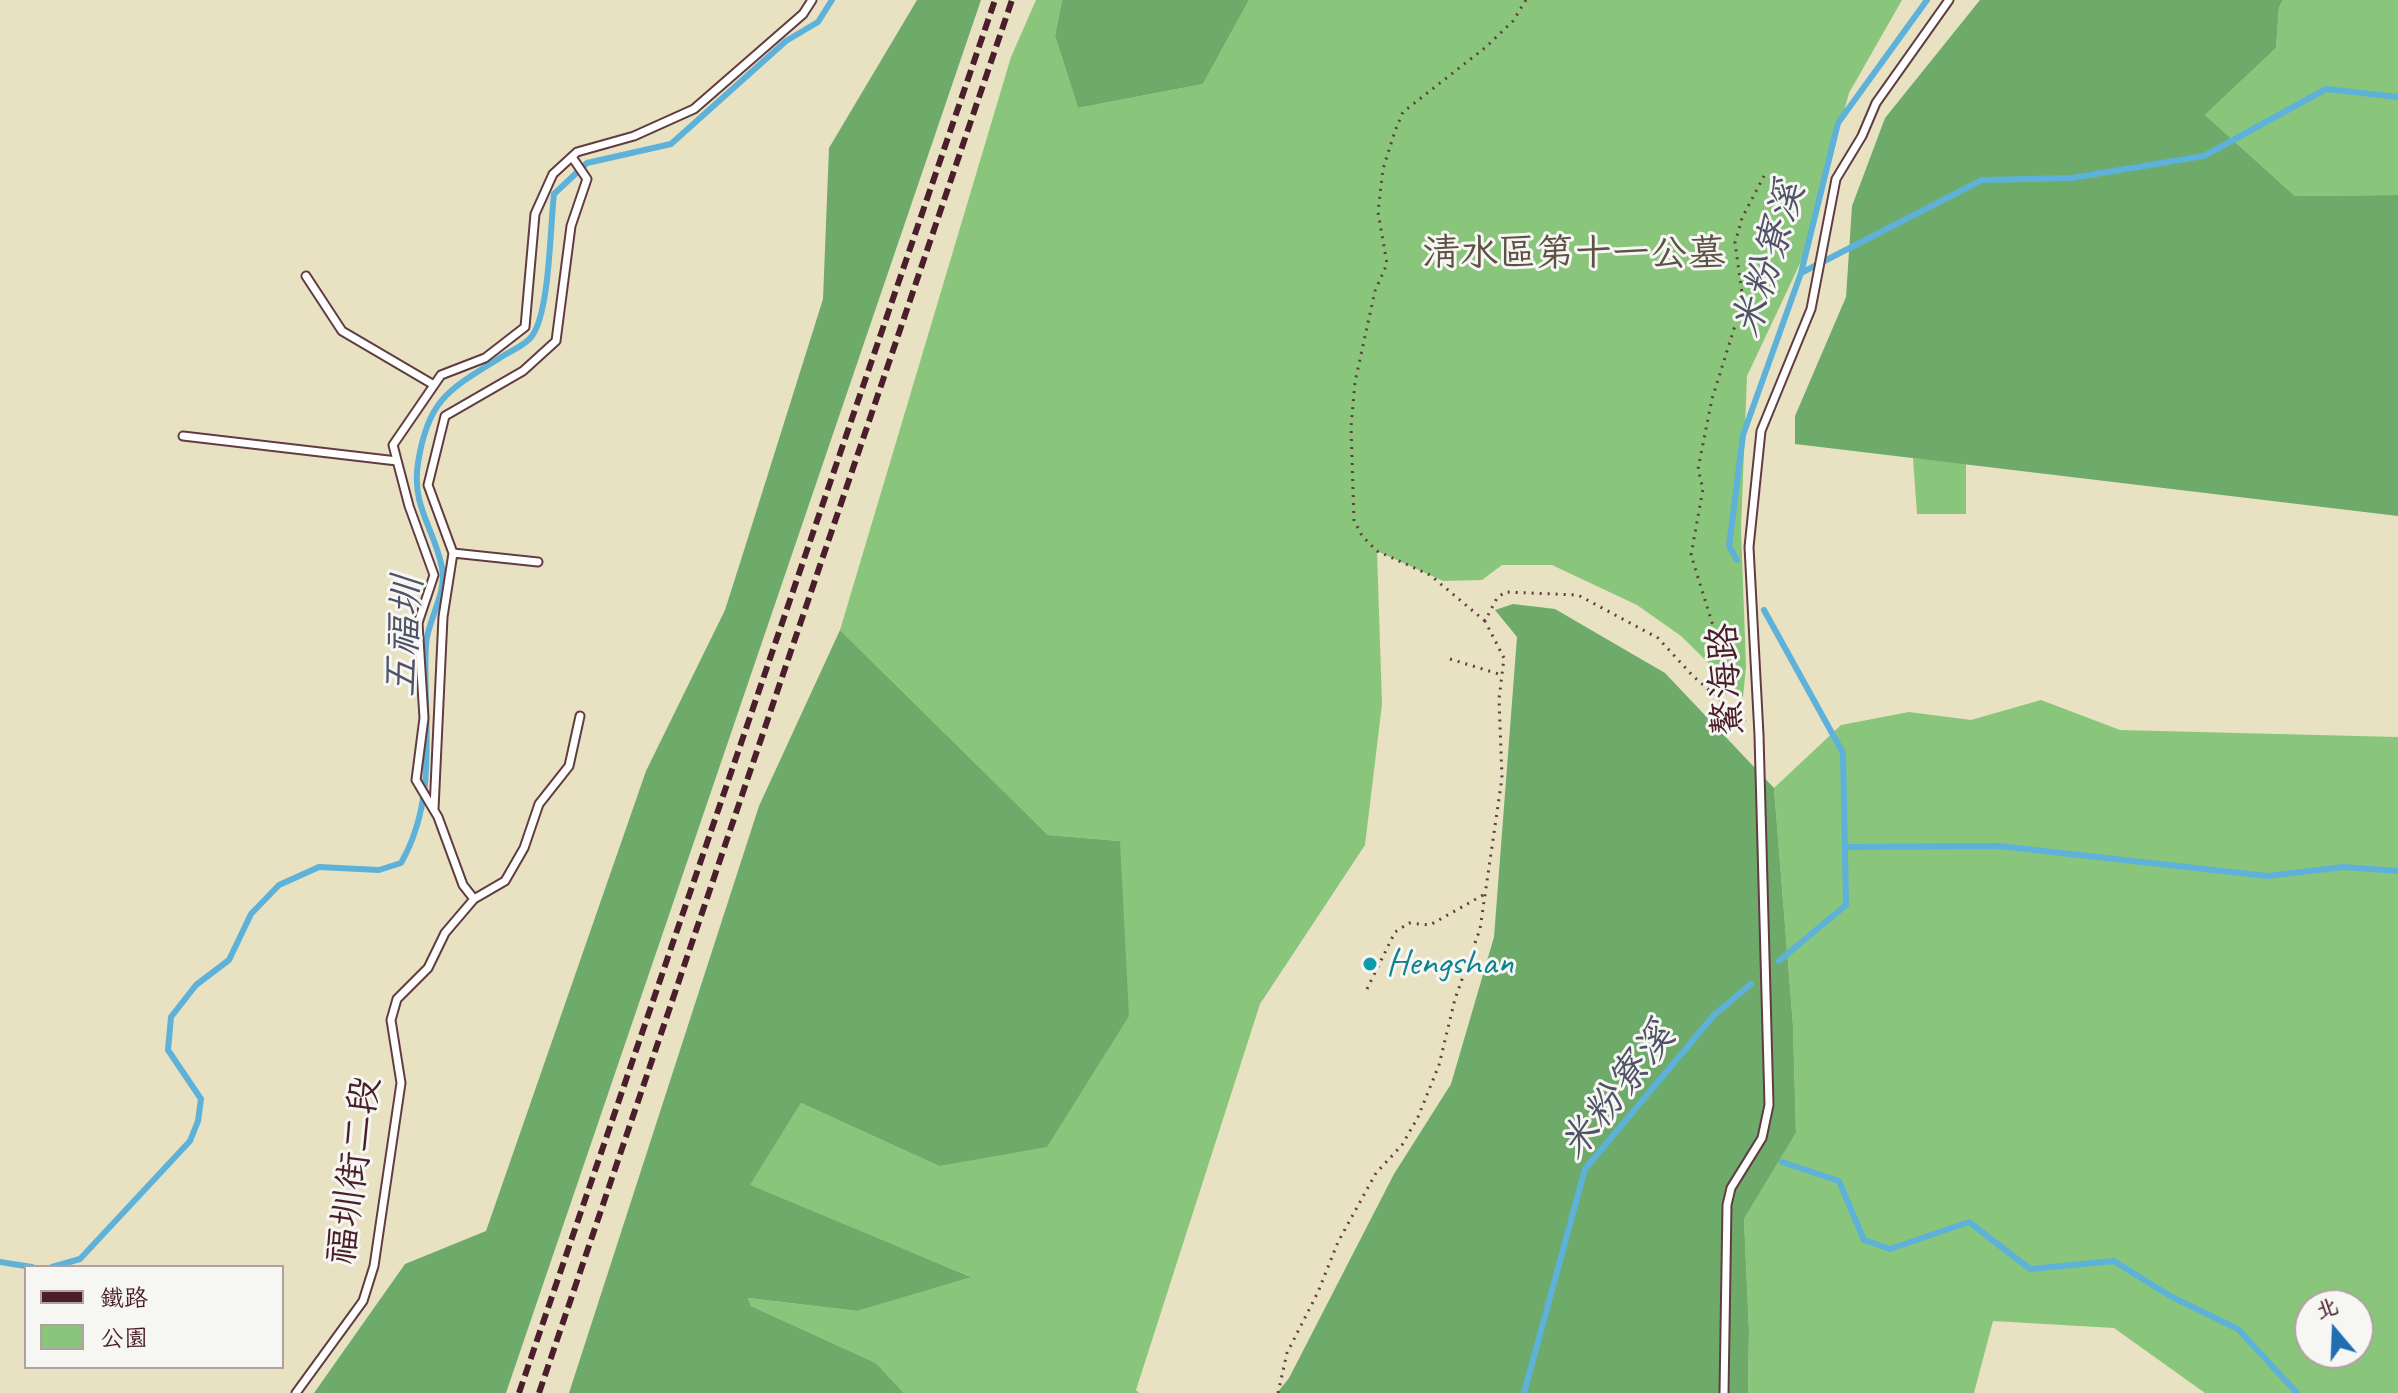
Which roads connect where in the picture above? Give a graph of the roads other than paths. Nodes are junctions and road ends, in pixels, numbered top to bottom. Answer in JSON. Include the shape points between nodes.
{"nodes":[{"id":1,"x":812,"y":0,"type":"edge"},
{"id":2,"x":1949,"y":0,"type":"edge"},
{"id":3,"x":572,"y":157,"type":"junction"},
{"id":4,"x":306,"y":276,"type":"dead end"},
{"id":5,"x":434,"y":385,"type":"junction"},
{"id":6,"x":183,"y":436,"type":"dead end"},
{"id":7,"x":397,"y":461,"type":"junction"},
{"id":8,"x":453,"y":553,"type":"junction"},
{"id":9,"x":538,"y":562,"type":"dead end"},
{"id":10,"x":580,"y":716,"type":"dead end"},
{"id":11,"x":434,"y":811,"type":"junction"},
{"id":12,"x":474,"y":899,"type":"junction"},
{"id":13,"x":296,"y":1393,"type":"edge"},
{"id":14,"x":1724,"y":1393,"type":"edge"}],
"edges":[{"from":1,"to":3,"type":"lane","via":[[803,14],[694,109]]},
{"from":2,"to":14,"type":"lane","name":"鰲海路","via":[[1876,103],[1836,179],[1811,309],[1761,431],[1749,547],[1769,1105],[1762,1138],[1731,1188],[1727,1205]]},
{"from":3,"to":5,"type":"lane","via":[[553,174],[535,214],[525,327],[485,358],[441,375]]},
{"from":3,"to":8,"type":"lane","via":[[587,179],[571,226],[556,341],[523,371],[445,416],[428,485]]},
{"from":4,"to":5,"type":"lane","via":[[342,331]]},
{"from":5,"to":7,"type":"lane","via":[[393,445]]},
{"from":6,"to":7,"type":"lane"},
{"from":7,"to":11,"type":"lane","via":[[434,575],[418,623],[424,718],[416,780]]},
{"from":8,"to":9,"type":"lane"},
{"from":8,"to":11,"type":"lane","via":[[443,617]]},
{"from":10,"to":12,"type":"lane","name":"福圳街二段","via":[[569,766],[539,804],[524,848],[505,881]]},
{"from":11,"to":12,"type":"lane","via":[[463,885]]},
{"from":12,"to":13,"type":"lane","name":"福圳街二段","via":[[445,933],[428,968],[397,999],[391,1020],[401,1083],[374,1266],[363,1301]]}]}
